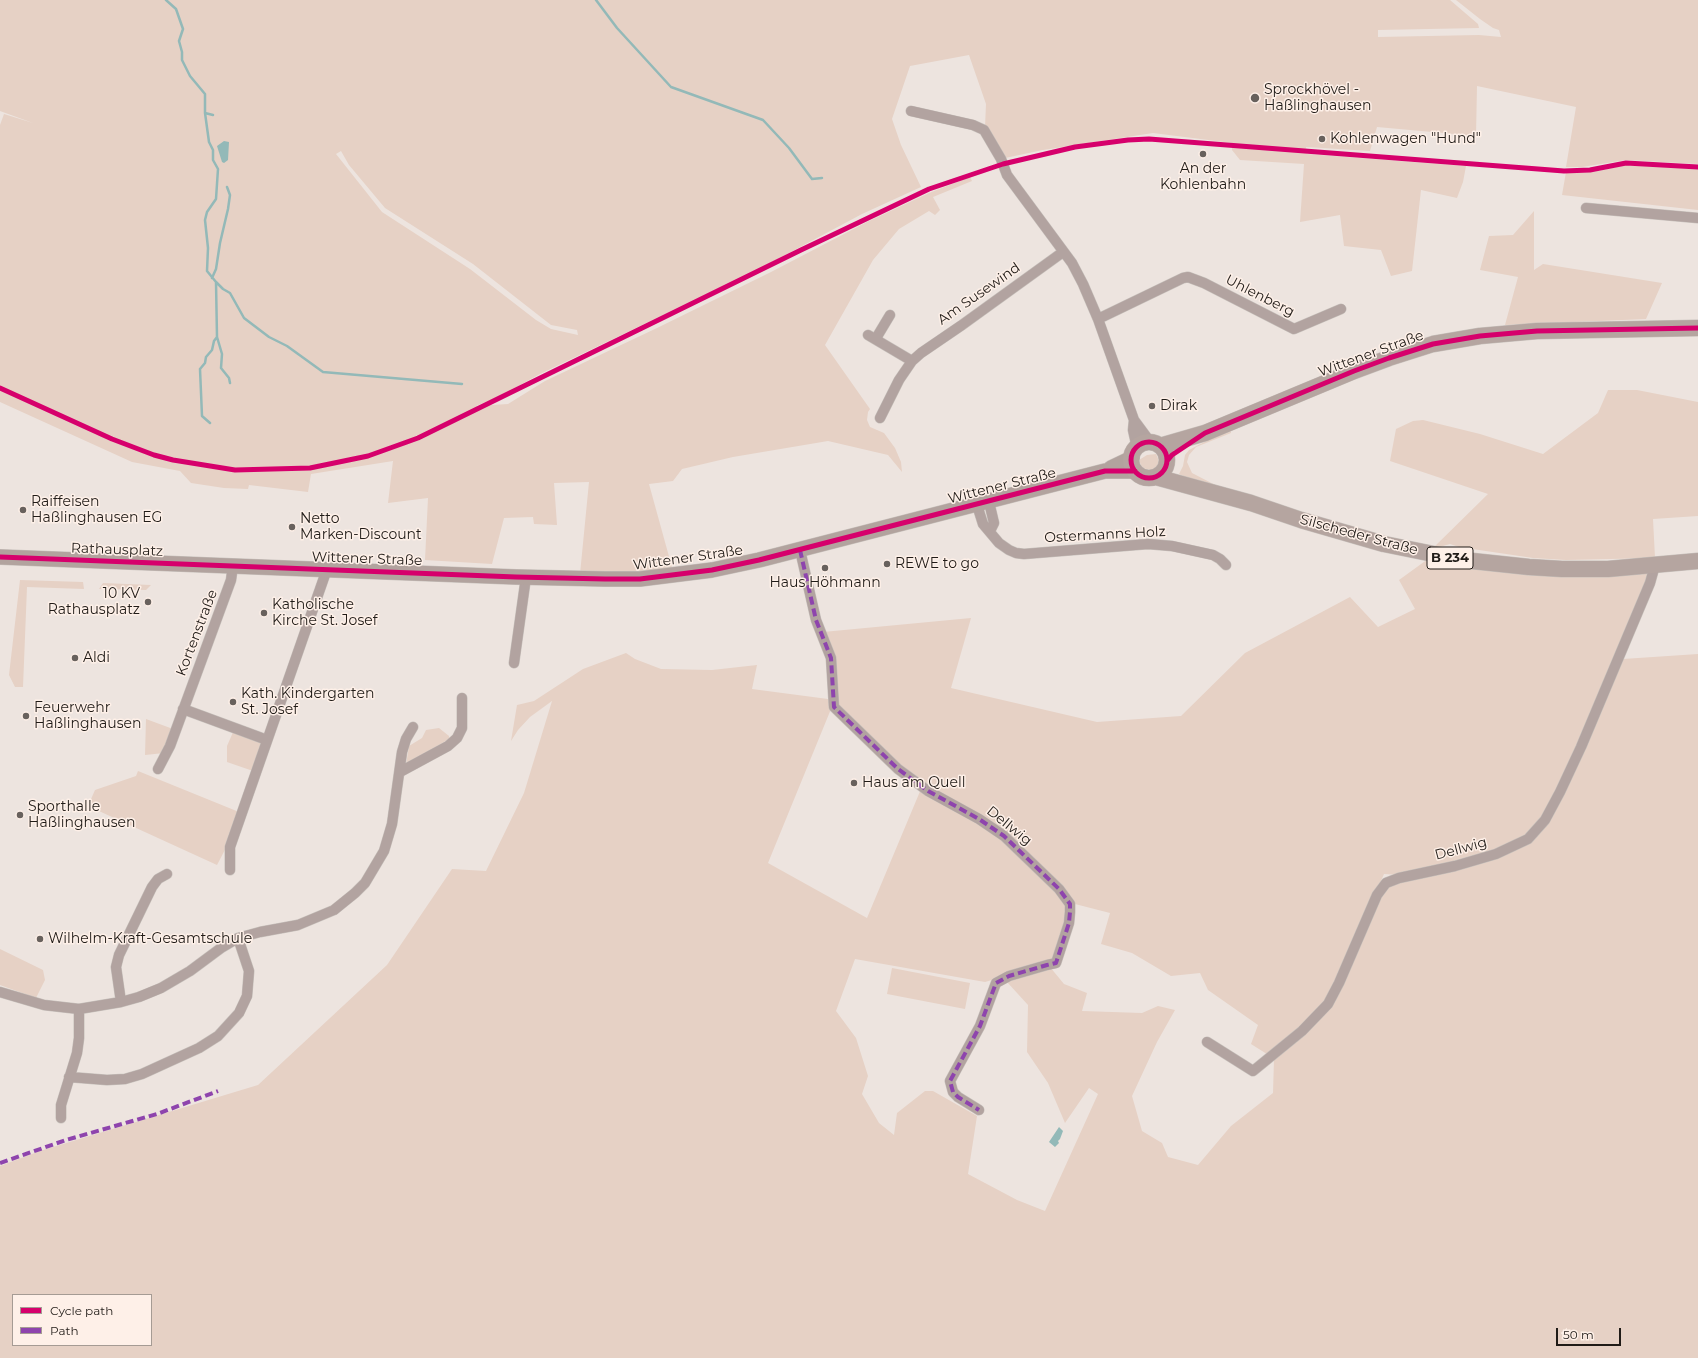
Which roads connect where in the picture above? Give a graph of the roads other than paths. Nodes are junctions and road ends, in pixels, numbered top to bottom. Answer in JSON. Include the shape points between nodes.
{"nodes":[{"id":1,"x":911,"y":111,"type":"dead end"},
{"id":2,"x":1586,"y":208,"type":"dead end"},
{"id":3,"x":1698,"y":218,"type":"edge"},
{"id":4,"x":1063,"y":252,"type":"junction"},
{"id":5,"x":1341,"y":308,"type":"dead end"},
{"id":6,"x":890,"y":315,"type":"dead end"},
{"id":7,"x":1098,"y":319,"type":"junction"},
{"id":8,"x":1698,"y":328,"type":"edge"},
{"id":9,"x":912,"y":360,"type":"junction"},
{"id":10,"x":880,"y":418,"type":"dead end"},
{"id":11,"x":1205,"y":433,"type":"junction"},
{"id":12,"x":1143,"y":453,"type":"junction"},
{"id":13,"x":1163,"y":468,"type":"junction"},
{"id":14,"x":983,"y":504,"type":"junction"},
{"id":15,"x":800,"y":550,"type":"junction"},
{"id":16,"x":0,"y":557,"type":"edge"},
{"id":17,"x":1698,"y":562,"type":"edge"},
{"id":18,"x":233,"y":565,"type":"junction"},
{"id":19,"x":1226,"y":565,"type":"dead end"},
{"id":20,"x":1656,"y":565,"type":"junction"},
{"id":21,"x":327,"y":569,"type":"junction"},
{"id":22,"x":526,"y":577,"type":"junction"},
{"id":23,"x":514,"y":663,"type":"dead end"},
{"id":24,"x":462,"y":698,"type":"dead end"},
{"id":25,"x":183,"y":709,"type":"junction"},
{"id":26,"x":413,"y":727,"type":"dead end"},
{"id":27,"x":267,"y":740,"type":"junction"},
{"id":28,"x":158,"y":769,"type":"dead end"},
{"id":29,"x":400,"y":772,"type":"junction"},
{"id":30,"x":230,"y":870,"type":"dead end"},
{"id":31,"x":167,"y":874,"type":"dead end"},
{"id":32,"x":238,"y":938,"type":"junction"},
{"id":33,"x":0,"y":992,"type":"edge"},
{"id":34,"x":122,"y":1002,"type":"junction"},
{"id":35,"x":79,"y":1008,"type":"junction"},
{"id":36,"x":1206,"y":1042,"type":"dead end"},
{"id":37,"x":69,"y":1076,"type":"junction"},
{"id":38,"x":979,"y":1110,"type":"dead end"},
{"id":39,"x":61,"y":1118,"type":"dead end"}],
"edges":[{"from":1,"to":4,"type":"street","via":[[984,130],[1007,175]]},
{"from":2,"to":3,"type":"street"},
{"from":4,"to":7,"type":"street","via":[[1083,284]]},
{"from":4,"to":9,"type":"street","name":"Am Susewind"},
{"from":5,"to":7,"type":"street","name":"Uhlenberg","via":[[1294,329],[1188,277]]},
{"from":6,"to":9,"type":"street","via":[[878,335],[873,337]]},
{"from":7,"to":12,"type":"street"},
{"from":8,"to":11,"type":"main road","name":"Wittener Straße","via":[[1537,331],[1480,336],[1433,344],[1354,371]]},
{"from":9,"to":10,"type":"street","name":"Am Susewind"},
{"from":11,"to":12,"type":"main road","name":"Wittener Straße"},
{"from":11,"to":13,"type":"main road","name":"Wittener Straße","via":[[1172,455]]},
{"from":12,"to":13,"type":"main road","via":[[1165,453]]},
{"from":12,"to":13,"type":"main road","via":[[1144,477]]},
{"from":12,"to":14,"type":"main road","name":"Wittener Straße","via":[[1105,472]]},
{"from":13,"to":20,"type":"main road","name":"Silscheder Straße","number":"B 234","via":[[1170,470],[1190,486],[1384,544],[1442,556],[1529,568],[1608,569]]},
{"from":14,"to":15,"type":"main road","name":"Wittener Straße"},
{"from":14,"to":19,"type":"street","name":"Ostermanns Holz","via":[[983,524],[1003,547],[1016,553],[1148,544],[1192,549],[1212,555]]},
{"from":15,"to":22,"type":"main road","name":"Wittener Straße","via":[[712,570],[665,576],[605,580]]},
{"from":15,"to":38,"type":"street","name":"Dellwig","via":[[814,615],[831,658],[834,707],[898,769],[928,791],[979,818],[1004,836],[1059,889],[1070,904],[1068,923],[1056,963],[1009,976],[996,983],[980,1026],[950,1081],[953,1092]]},
{"from":16,"to":18,"type":"main road","name":"Rathausplatz"},
{"from":17,"to":20,"type":"main road","name":"Silscheder Straße","number":"B 234"},
{"from":18,"to":21,"type":"main road","name":"Wittener Straße"},
{"from":18,"to":25,"type":"street","name":"Kortenstraße","via":[[231,580]]},
{"from":20,"to":36,"type":"street","name":"Dellwig","via":[[1560,792],[1545,820],[1528,839],[1496,854],[1386,883],[1377,895],[1328,1004],[1302,1031],[1253,1072]]},
{"from":21,"to":22,"type":"main road","name":"Wittener Straße"},
{"from":21,"to":27,"type":"street"},
{"from":22,"to":23,"type":"street"},
{"from":24,"to":29,"type":"street","via":[[462,728],[458,738]]},
{"from":25,"to":27,"type":"street"},
{"from":25,"to":28,"type":"street","name":"Kortenstraße","via":[[170,746]]},
{"from":26,"to":29,"type":"street","via":[[404,745]]},
{"from":27,"to":30,"type":"street","via":[[230,847]]},
{"from":29,"to":32,"type":"street","via":[[388,837],[379,861],[365,883],[344,903],[324,915],[298,925]]},
{"from":31,"to":34,"type":"street","via":[[158,879],[152,887],[119,955],[116,967]]},
{"from":32,"to":34,"type":"street","via":[[161,988]]},
{"from":32,"to":37,"type":"street","via":[[249,971],[247,996],[239,1013],[218,1036],[199,1048],[125,1079]]},
{"from":33,"to":35,"type":"street","via":[[44,1005]]},
{"from":34,"to":35,"type":"street"},
{"from":35,"to":37,"type":"street","via":[[77,1053]]},
{"from":37,"to":39,"type":"street","via":[[61,1105]]}]}
